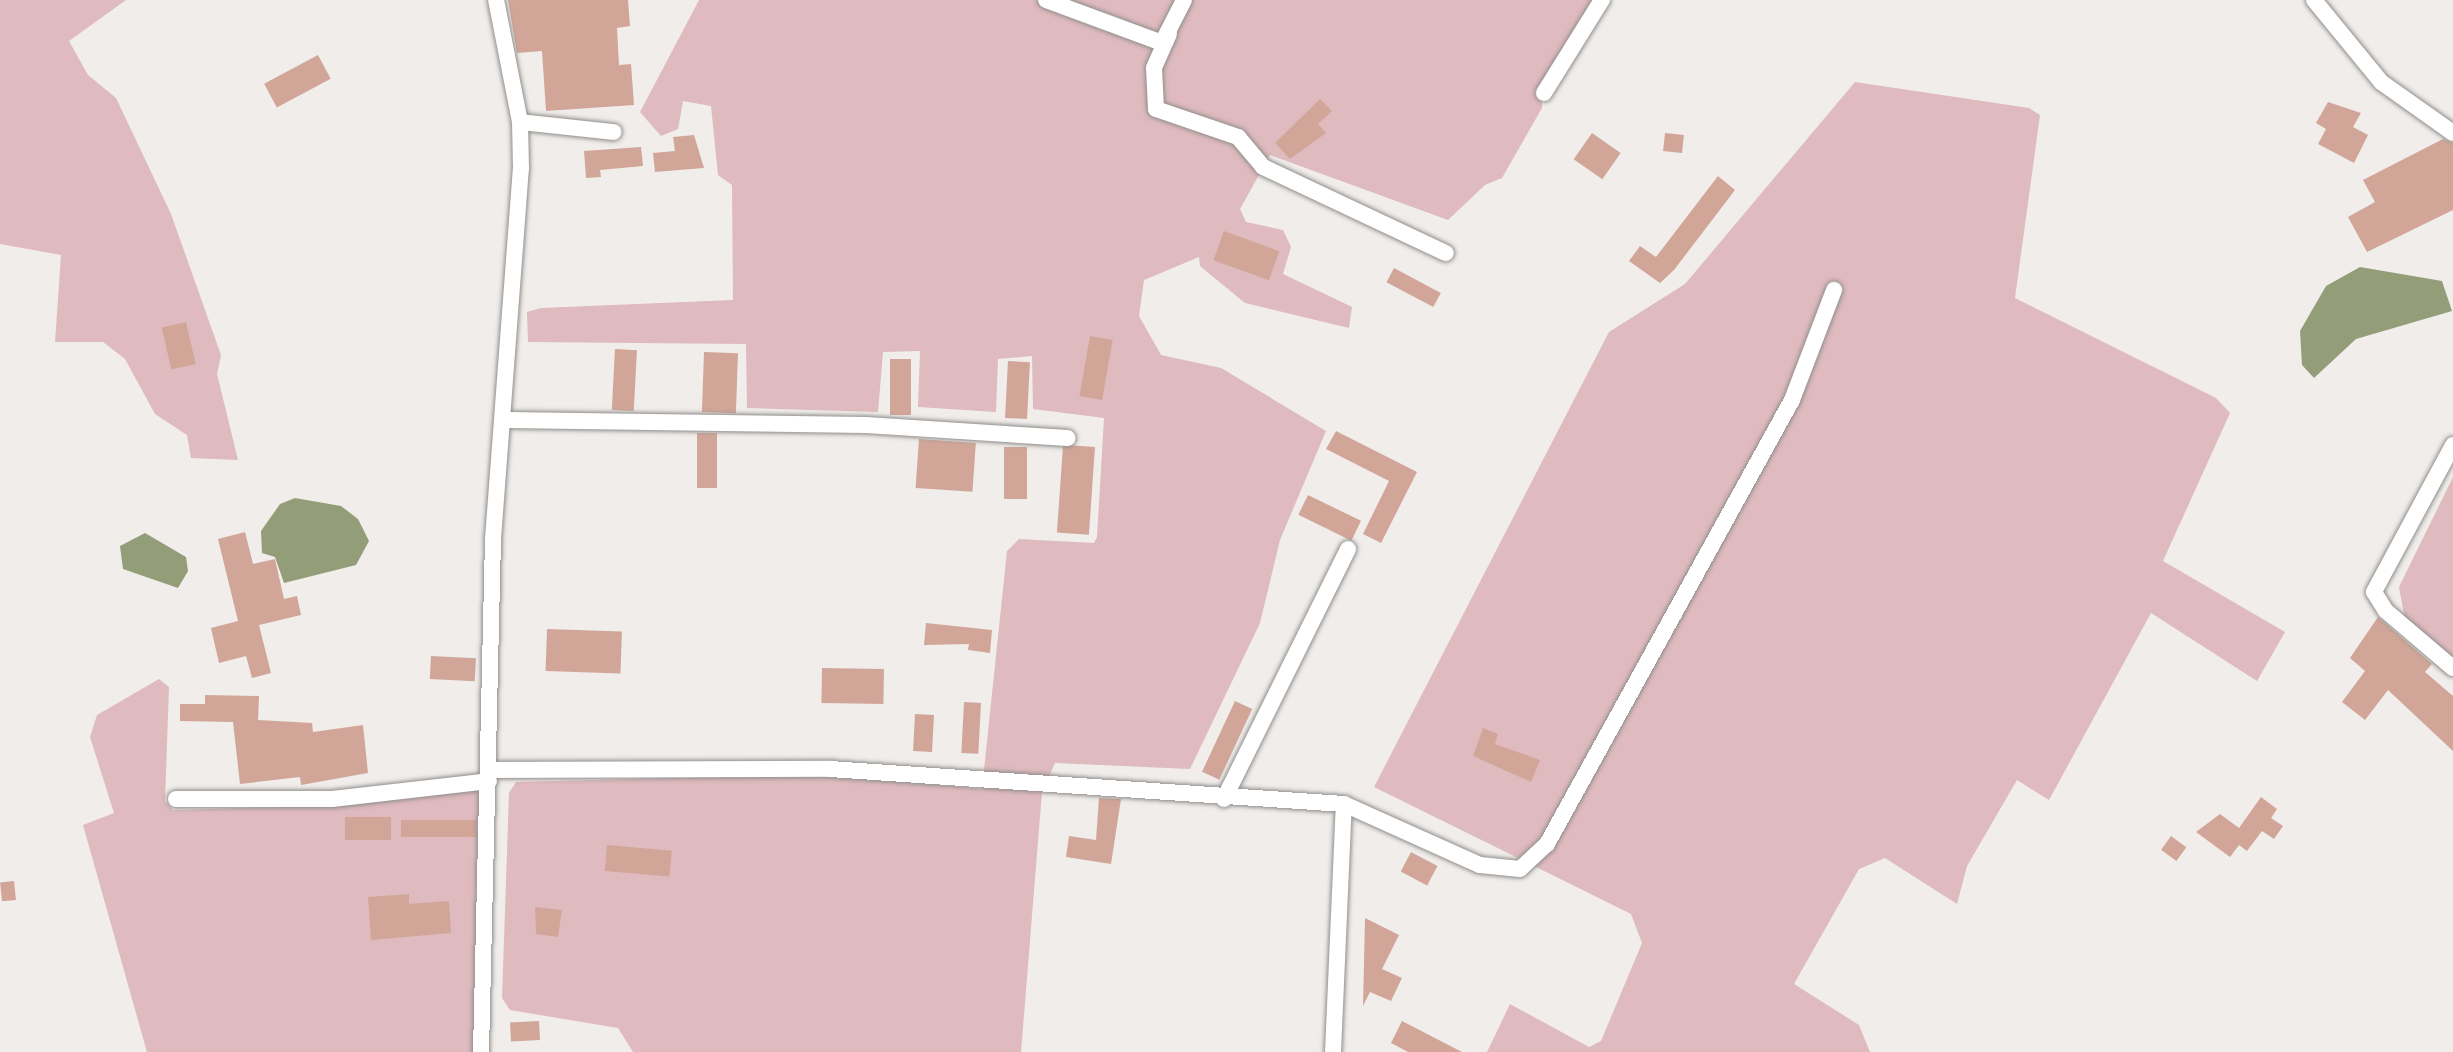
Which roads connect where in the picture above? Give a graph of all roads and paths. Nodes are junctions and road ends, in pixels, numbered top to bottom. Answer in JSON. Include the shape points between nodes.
{"nodes":[{"id":1,"x":496,"y":0,"type":"edge"},
{"id":2,"x":1046,"y":0,"type":"edge"},
{"id":3,"x":1184,"y":0,"type":"edge"},
{"id":4,"x":1602,"y":0,"type":"edge"},
{"id":5,"x":2314,"y":0,"type":"edge"},
{"id":6,"x":1169,"y":34,"type":"junction"},
{"id":7,"x":1544,"y":93,"type":"dead end"},
{"id":8,"x":520,"y":122,"type":"junction"},
{"id":9,"x":613,"y":132,"type":"dead end"},
{"id":10,"x":2453,"y":133,"type":"edge"},
{"id":11,"x":1446,"y":253,"type":"dead end"},
{"id":12,"x":1834,"y":290,"type":"dead end"},
{"id":13,"x":507,"y":420,"type":"junction"},
{"id":14,"x":1068,"y":438,"type":"dead end"},
{"id":15,"x":2453,"y":445,"type":"edge"},
{"id":16,"x":1348,"y":549,"type":"dead end"},
{"id":17,"x":2453,"y":668,"type":"edge"},
{"id":18,"x":489,"y":776,"type":"junction"},
{"id":19,"x":176,"y":799,"type":"dead end"},
{"id":20,"x":1224,"y":799,"type":"junction"},
{"id":21,"x":1344,"y":804,"type":"junction"},
{"id":22,"x":481,"y":1052,"type":"edge"},
{"id":23,"x":1333,"y":1052,"type":"edge"}],
"edges":[{"from":1,"to":8,"type":"street"},
{"from":2,"to":6,"type":"street","via":[[1151,43]]},
{"from":3,"to":6,"type":"street"},
{"from":4,"to":7,"type":"street"},
{"from":5,"to":10,"type":"street","via":[[2381,82]]},
{"from":6,"to":11,"type":"street","via":[[1154,68],[1156,108],[1238,137],[1263,167]]},
{"from":8,"to":9,"type":"street"},
{"from":8,"to":13,"type":"street"},
{"from":12,"to":21,"type":"street","via":[[1792,400],[1534,862],[1502,870],[1480,864]]},
{"from":13,"to":14,"type":"street","via":[[866,425]]},
{"from":13,"to":18,"type":"street","via":[[493,539]]},
{"from":15,"to":17,"type":"street","via":[[2374,592],[2386,611]]},
{"from":16,"to":20,"type":"street"},
{"from":18,"to":19,"type":"street","via":[[332,799]]},
{"from":18,"to":20,"type":"street","via":[[830,769]]},
{"from":18,"to":22,"type":"street"},
{"from":20,"to":21,"type":"street"},
{"from":21,"to":23,"type":"street"}]}
